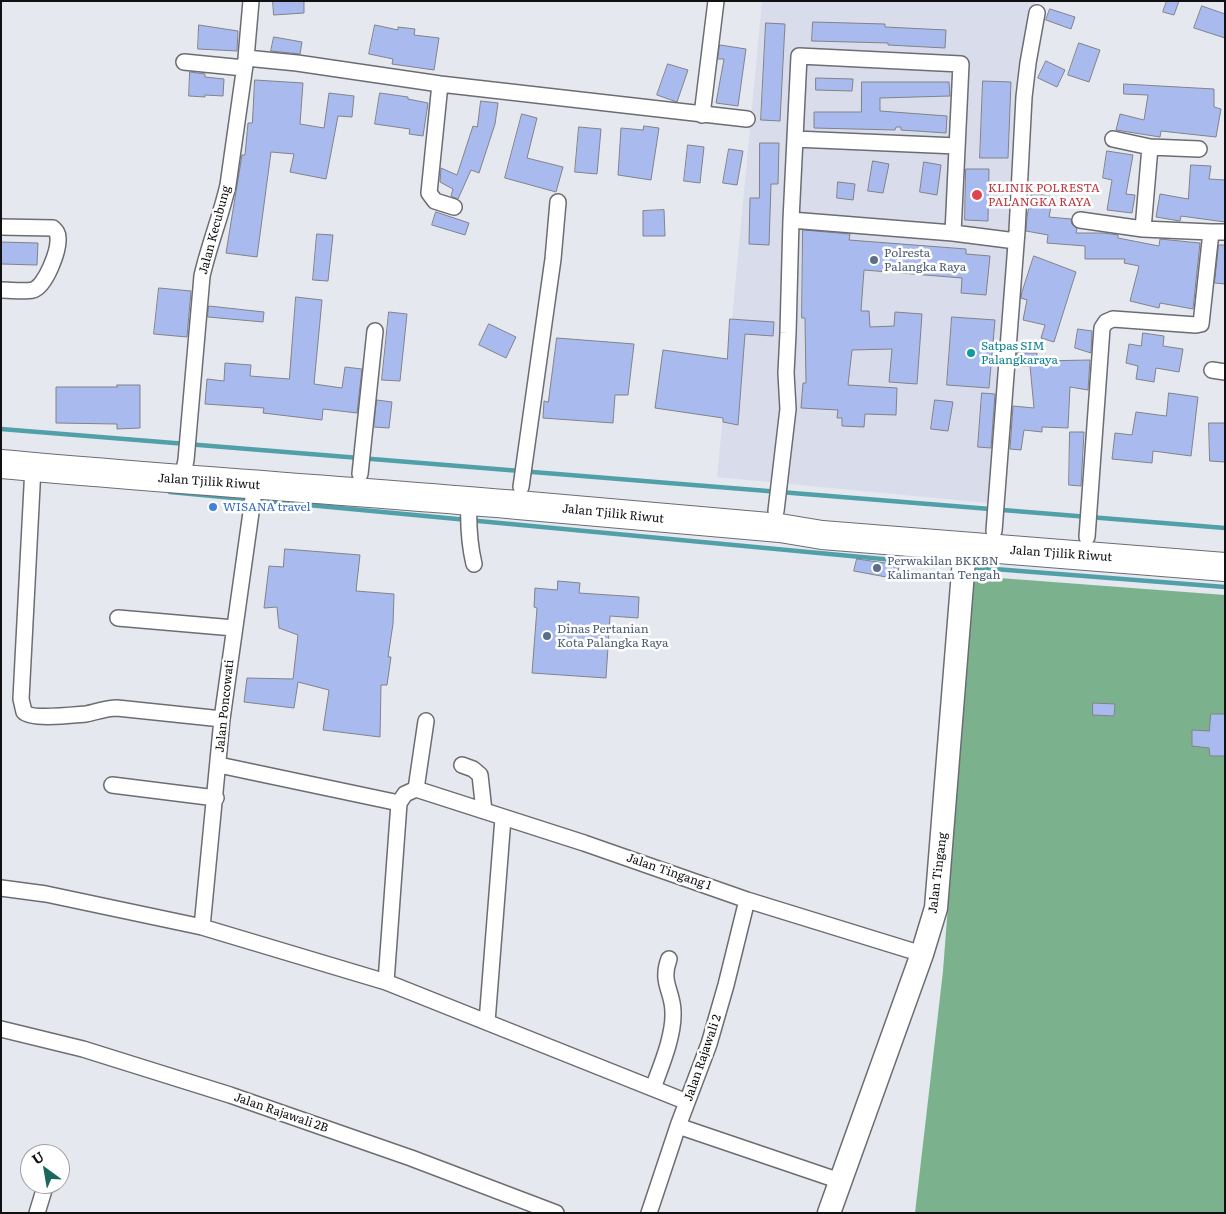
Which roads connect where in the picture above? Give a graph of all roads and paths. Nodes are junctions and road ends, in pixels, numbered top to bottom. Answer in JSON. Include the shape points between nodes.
{"nodes":[{"id":1,"x":251,"y":1,"type":"edge"},
{"id":2,"x":716,"y":1,"type":"edge"},
{"id":3,"x":1037,"y":13,"type":"dead end"},
{"id":4,"x":184,"y":62,"type":"dead end"},
{"id":5,"x":245,"y":63,"type":"junction"},
{"id":6,"x":440,"y":84,"type":"junction"},
{"id":7,"x":702,"y":115,"type":"junction"},
{"id":8,"x":747,"y":119,"type":"dead end"},
{"id":9,"x":795,"y":139,"type":"junction"},
{"id":10,"x":1113,"y":139,"type":"dead end"},
{"id":11,"x":957,"y":146,"type":"junction"},
{"id":12,"x":1150,"y":147,"type":"junction"},
{"id":13,"x":1199,"y":149,"type":"dead end"},
{"id":14,"x":558,"y":202,"type":"dead end"},
{"id":15,"x":454,"y":207,"type":"dead end"},
{"id":16,"x":791,"y":220,"type":"junction"},
{"id":17,"x":1080,"y":220,"type":"dead end"},
{"id":18,"x":1,"y":227,"type":"edge"},
{"id":19,"x":1143,"y":229,"type":"junction"},
{"id":20,"x":953,"y":232,"type":"junction"},
{"id":21,"x":1218,"y":232,"type":"edge"},
{"id":22,"x":1016,"y":241,"type":"junction"},
{"id":23,"x":1,"y":290,"type":"edge"},
{"id":24,"x":375,"y":331,"type":"dead end"},
{"id":25,"x":1,"y":446,"type":"edge"},
{"id":26,"x":1,"y":464,"type":"edge"},
{"id":27,"x":33,"y":467,"type":"junction"},
{"id":28,"x":184,"y":470,"type":"junction"},
{"id":29,"x":360,"y":474,"type":"junction"},
{"id":30,"x":254,"y":484,"type":"junction"},
{"id":31,"x":522,"y":486,"type":"junction"},
{"id":32,"x":469,"y":501,"type":"junction"},
{"id":33,"x":780,"y":517,"type":"junction"},
{"id":34,"x":994,"y":531,"type":"junction"},
{"id":35,"x":1087,"y":537,"type":"junction"},
{"id":36,"x":965,"y":547,"type":"junction"},
{"id":37,"x":1225,"y":548,"type":"edge"},
{"id":38,"x":474,"y":564,"type":"dead end"},
{"id":39,"x":1225,"y":567,"type":"edge"},
{"id":40,"x":118,"y":618,"type":"dead end"},
{"id":41,"x":234,"y":628,"type":"junction"},
{"id":42,"x":222,"y":719,"type":"junction"},
{"id":43,"x":426,"y":721,"type":"dead end"},
{"id":44,"x":219,"y":765,"type":"junction"},
{"id":45,"x":462,"y":765,"type":"dead end"},
{"id":46,"x":112,"y":785,"type":"dead end"},
{"id":47,"x":416,"y":789,"type":"junction"},
{"id":48,"x":216,"y":798,"type":"junction"},
{"id":49,"x":399,"y":803,"type":"junction"},
{"id":50,"x":484,"y":811,"type":"junction"},
{"id":51,"x":503,"y":818,"type":"junction"},
{"id":52,"x":1,"y":888,"type":"edge"},
{"id":53,"x":747,"y":900,"type":"junction"},
{"id":54,"x":202,"y":928,"type":"junction"},
{"id":55,"x":922,"y":954,"type":"junction"},
{"id":56,"x":670,"y":959,"type":"dead end"},
{"id":57,"x":386,"y":982,"type":"junction"},
{"id":58,"x":487,"y":1022,"type":"junction"},
{"id":59,"x":1,"y":1029,"type":"edge"},
{"id":60,"x":653,"y":1088,"type":"junction"},
{"id":61,"x":688,"y":1102,"type":"junction"},
{"id":62,"x":678,"y":1126,"type":"junction"},
{"id":63,"x":840,"y":1182,"type":"junction"},
{"id":64,"x":43,"y":1194,"type":"edge"},
{"id":65,"x":38,"y":1213,"type":"edge"},
{"id":66,"x":556,"y":1213,"type":"edge"},
{"id":67,"x":650,"y":1213,"type":"edge"},
{"id":68,"x":829,"y":1213,"type":"edge"}],
"edges":[{"from":1,"to":5,"type":"street","name":"Jalan Kecubung"},
{"from":2,"to":7,"type":"street"},
{"from":3,"to":22,"type":"street","via":[[1024,97]]},
{"from":4,"to":5,"type":"street"},
{"from":5,"to":6,"type":"street","via":[[297,63]]},
{"from":5,"to":28,"type":"street","name":"Jalan Kecubung","via":[[228,185],[202,276]]},
{"from":6,"to":7,"type":"street"},
{"from":6,"to":15,"type":"street","via":[[429,193],[434,201]]},
{"from":7,"to":8,"type":"street"},
{"from":9,"to":11,"type":"street"},
{"from":9,"to":11,"type":"street","via":[[799,56],[961,64]]},
{"from":9,"to":16,"type":"street"},
{"from":10,"to":12,"type":"street"},
{"from":11,"to":20,"type":"street"},
{"from":12,"to":13,"type":"street"},
{"from":12,"to":19,"type":"street"},
{"from":14,"to":31,"type":"street"},
{"from":16,"to":20,"type":"street"},
{"from":16,"to":33,"type":"street","via":[[786,373],[788,409]]},
{"from":17,"to":19,"type":"street"},
{"from":18,"to":23,"type":"street","via":[[53,228],[59,240],[48,276],[40,286],[34,290]]},
{"from":19,"to":21,"type":"street"},
{"from":20,"to":22,"type":"street"},
{"from":21,"to":35,"type":"street","via":[[1201,324],[1113,319],[1102,328]]},
{"from":22,"to":34,"type":"street"},
{"from":24,"to":29,"type":"street"},
{"from":25,"to":28,"type":"highway","name":"Jalan Tjilik Riwut","via":[[157,460]]},
{"from":26,"to":27,"type":"highway","name":"Jalan Tjilik Riwut"},
{"from":27,"to":28,"type":"highway","name":"Jalan Tjilik Riwut"},
{"from":27,"to":42,"type":"street","via":[[21,699],[24,712],[40,716],[86,714],[117,708]]},
{"from":28,"to":29,"type":"highway","name":"Jalan Tjilik Riwut"},
{"from":28,"to":30,"type":"highway","name":"Jalan Tjilik Riwut"},
{"from":29,"to":31,"type":"highway","name":"Jalan Tjilik Riwut"},
{"from":30,"to":32,"type":"highway","name":"Jalan Tjilik Riwut"},
{"from":30,"to":41,"type":"street","name":"Jalan Poncowati"},
{"from":31,"to":33,"type":"highway","name":"Jalan Tjilik Riwut"},
{"from":32,"to":33,"type":"highway","name":"Jalan Tjilik Riwut"},
{"from":32,"to":38,"type":"street","via":[[468,528]]},
{"from":33,"to":34,"type":"highway","name":"Jalan Tjilik Riwut"},
{"from":33,"to":36,"type":"highway","name":"Jalan Tjilik Riwut","via":[[822,535]]},
{"from":34,"to":35,"type":"highway","name":"Jalan Tjilik Riwut"},
{"from":35,"to":37,"type":"highway","name":"Jalan Tjilik Riwut"},
{"from":36,"to":39,"type":"highway","name":"Jalan Tjilik Riwut"},
{"from":36,"to":55,"type":"main road","name":"Jalan Tingang","via":[[938,890]]},
{"from":40,"to":41,"type":"street"},
{"from":41,"to":42,"type":"street","name":"Jalan Poncowati"},
{"from":42,"to":44,"type":"street","name":"Jalan Poncowati"},
{"from":43,"to":47,"type":"street"},
{"from":44,"to":48,"type":"street","name":"Jalan Poncowati"},
{"from":44,"to":49,"type":"street"},
{"from":45,"to":50,"type":"street","via":[[480,776]]},
{"from":46,"to":48,"type":"street"},
{"from":47,"to":49,"type":"street","via":[[405,794]]},
{"from":47,"to":50,"type":"street","name":"Jalan Tingang 1"},
{"from":48,"to":54,"type":"street","name":"Jalan Poncowati"},
{"from":49,"to":57,"type":"street"},
{"from":50,"to":51,"type":"street","name":"Jalan Tingang 1"},
{"from":51,"to":53,"type":"street","name":"Jalan Tingang 1"},
{"from":51,"to":58,"type":"street"},
{"from":52,"to":54,"type":"street","via":[[46,894]]},
{"from":53,"to":55,"type":"street","name":"Jalan Tingang 1"},
{"from":53,"to":61,"type":"street","name":"Jalan Rajawali 2","via":[[714,1027]]},
{"from":54,"to":57,"type":"street"},
{"from":55,"to":63,"type":"main road","name":"Jalan Tingang"},
{"from":56,"to":60,"type":"street","via":[[666,976],[672,1023]]},
{"from":57,"to":58,"type":"street"},
{"from":58,"to":60,"type":"street"},
{"from":59,"to":66,"type":"street","name":"Jalan Rajawali 2B","via":[[83,1049],[230,1095]]},
{"from":60,"to":61,"type":"street"},
{"from":61,"to":62,"type":"street","name":"Jalan Rajawali 2"},
{"from":62,"to":63,"type":"street"},
{"from":62,"to":67,"type":"street","name":"Jalan Rajawali 2"},
{"from":63,"to":68,"type":"main road","name":"Jalan Tingang"},
{"from":64,"to":65,"type":"street"}]}
